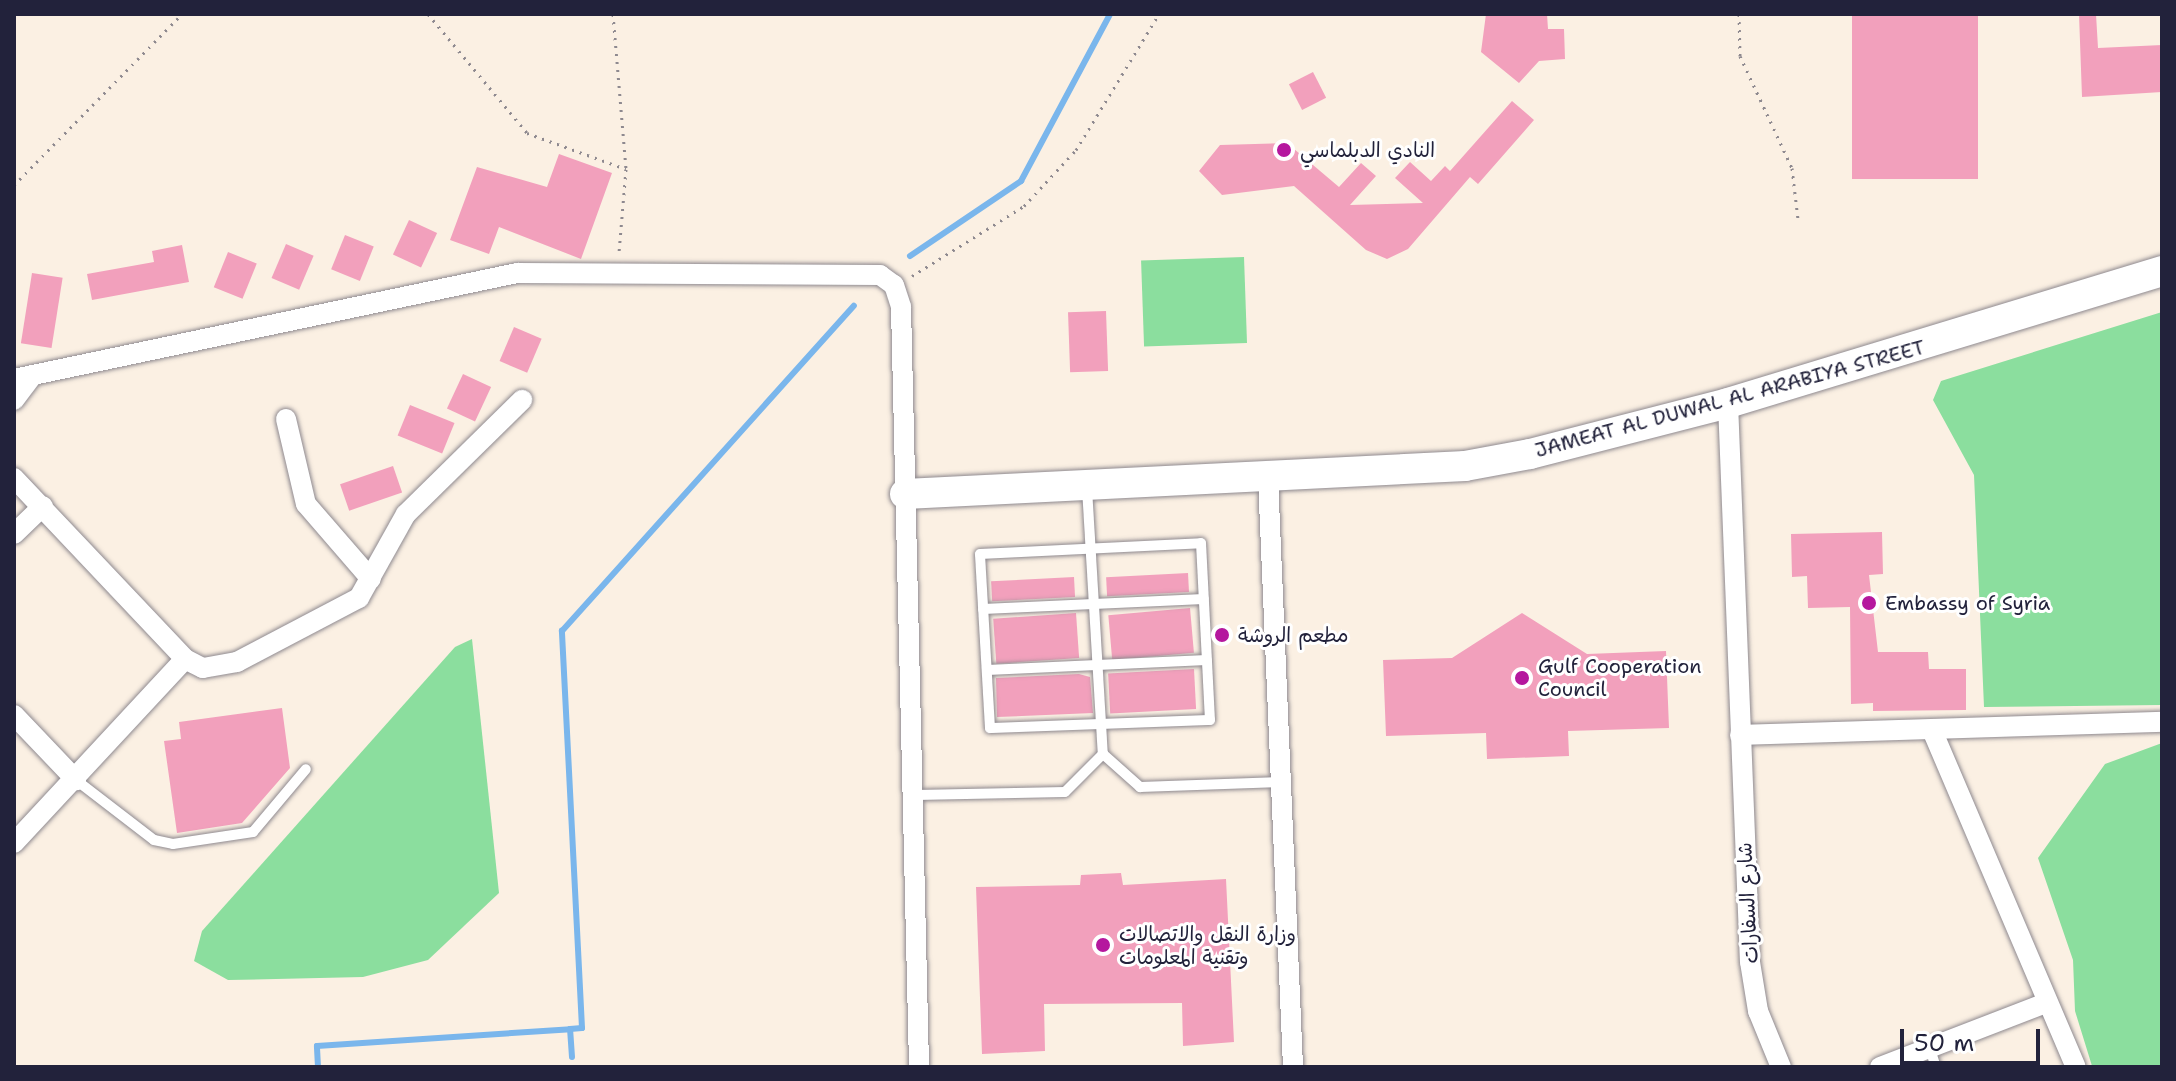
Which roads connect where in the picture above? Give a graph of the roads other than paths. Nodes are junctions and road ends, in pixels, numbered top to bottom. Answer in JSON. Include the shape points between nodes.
{"nodes":[{"id":1,"x":2162,"y":271,"type":"edge"},
{"id":2,"x":24,"y":377,"type":"edge"},
{"id":3,"x":14,"y":400,"type":"edge"},
{"id":4,"x":522,"y":400,"type":"dead end"},
{"id":5,"x":1728,"y":403,"type":"junction"},
{"id":6,"x":286,"y":419,"type":"dead end"},
{"id":7,"x":14,"y":478,"type":"edge"},
{"id":8,"x":1268,"y":478,"type":"junction"},
{"id":9,"x":1087,"y":486,"type":"junction"},
{"id":10,"x":905,"y":494,"type":"junction"},
{"id":11,"x":43,"y":506,"type":"junction"},
{"id":12,"x":14,"y":534,"type":"edge"},
{"id":13,"x":1091,"y":548,"type":"junction"},
{"id":14,"x":371,"y":579,"type":"junction"},
{"id":15,"x":1204,"y":599,"type":"junction"},
{"id":16,"x":1094,"y":604,"type":"junction"},
{"id":17,"x":983,"y":609,"type":"junction"},
{"id":18,"x":185,"y":659,"type":"junction"},
{"id":19,"x":1207,"y":660,"type":"junction"},
{"id":20,"x":1098,"y":665,"type":"junction"},
{"id":21,"x":987,"y":670,"type":"junction"},
{"id":22,"x":14,"y":715,"type":"edge"},
{"id":23,"x":2162,"y":722,"type":"edge"},
{"id":24,"x":1102,"y":724,"type":"junction"},
{"id":25,"x":1932,"y":730,"type":"junction"},
{"id":26,"x":1740,"y":735,"type":"junction"},
{"id":27,"x":1103,"y":754,"type":"junction"},
{"id":28,"x":306,"y":769,"type":"dead end"},
{"id":29,"x":76,"y":780,"type":"junction"},
{"id":30,"x":1281,"y":782,"type":"junction"},
{"id":31,"x":916,"y":795,"type":"junction"},
{"id":32,"x":14,"y":843,"type":"edge"},
{"id":33,"x":2043,"y":1004,"type":"junction"},
{"id":34,"x":1933,"y":1058,"type":"edge"},
{"id":35,"x":919,"y":1067,"type":"edge"},
{"id":36,"x":1293,"y":1067,"type":"edge"},
{"id":37,"x":1781,"y":1067,"type":"edge"},
{"id":38,"x":1880,"y":1067,"type":"edge"},
{"id":39,"x":2076,"y":1067,"type":"edge"}],
"edges":[{"from":1,"to":5,"type":"street","name":"JAMEAT AL DUWAL AL ARABIYA STREET"},
{"from":2,"to":3,"type":"street"},
{"from":2,"to":10,"type":"street","via":[[517,273],[880,275],[894,285]]},
{"from":4,"to":14,"type":"street","via":[[406,514]]},
{"from":5,"to":8,"type":"street","name":"JAMEAT AL DUWAL AL ARABIYA STREET","via":[[1465,466]]},
{"from":5,"to":26,"type":"street","name":"شارع السفارات"},
{"from":6,"to":14,"type":"street","via":[[306,504]]},
{"from":7,"to":11,"type":"street"},
{"from":8,"to":9,"type":"street","name":"JAMEAT AL DUWAL AL ARABIYA STREET"},
{"from":8,"to":30,"type":"street"},
{"from":9,"to":10,"type":"street","name":"JAMEAT AL DUWAL AL ARABIYA STREET"},
{"from":9,"to":13,"type":"lane"},
{"from":10,"to":31,"type":"street"},
{"from":11,"to":12,"type":"street"},
{"from":11,"to":18,"type":"street"},
{"from":13,"to":15,"type":"lane","via":[[1201,543]]},
{"from":13,"to":16,"type":"lane"},
{"from":13,"to":17,"type":"lane","via":[[980,554]]},
{"from":14,"to":18,"type":"street","via":[[359,598],[237,662],[203,668]]},
{"from":15,"to":16,"type":"lane"},
{"from":15,"to":19,"type":"lane"},
{"from":16,"to":17,"type":"lane"},
{"from":16,"to":20,"type":"lane"},
{"from":17,"to":21,"type":"lane"},
{"from":18,"to":29,"type":"street"},
{"from":19,"to":20,"type":"lane"},
{"from":19,"to":24,"type":"lane","via":[[1210,720]]},
{"from":20,"to":21,"type":"lane"},
{"from":20,"to":24,"type":"lane"},
{"from":21,"to":24,"type":"lane","via":[[990,728]]},
{"from":22,"to":29,"type":"street"},
{"from":23,"to":25,"type":"street"},
{"from":24,"to":27,"type":"lane"},
{"from":25,"to":26,"type":"street"},
{"from":25,"to":33,"type":"street"},
{"from":26,"to":37,"type":"street","name":"شارع السفارات","via":[[1750,962],[1758,1011]]},
{"from":27,"to":30,"type":"lane","via":[[1140,787]]},
{"from":27,"to":31,"type":"lane","via":[[1065,792]]},
{"from":28,"to":29,"type":"lane","via":[[253,832],[173,844],[154,840]]},
{"from":29,"to":32,"type":"street"},
{"from":30,"to":36,"type":"street"},
{"from":31,"to":35,"type":"street"},
{"from":33,"to":34,"type":"street"},
{"from":33,"to":39,"type":"street"},
{"from":34,"to":38,"type":"street"}]}
